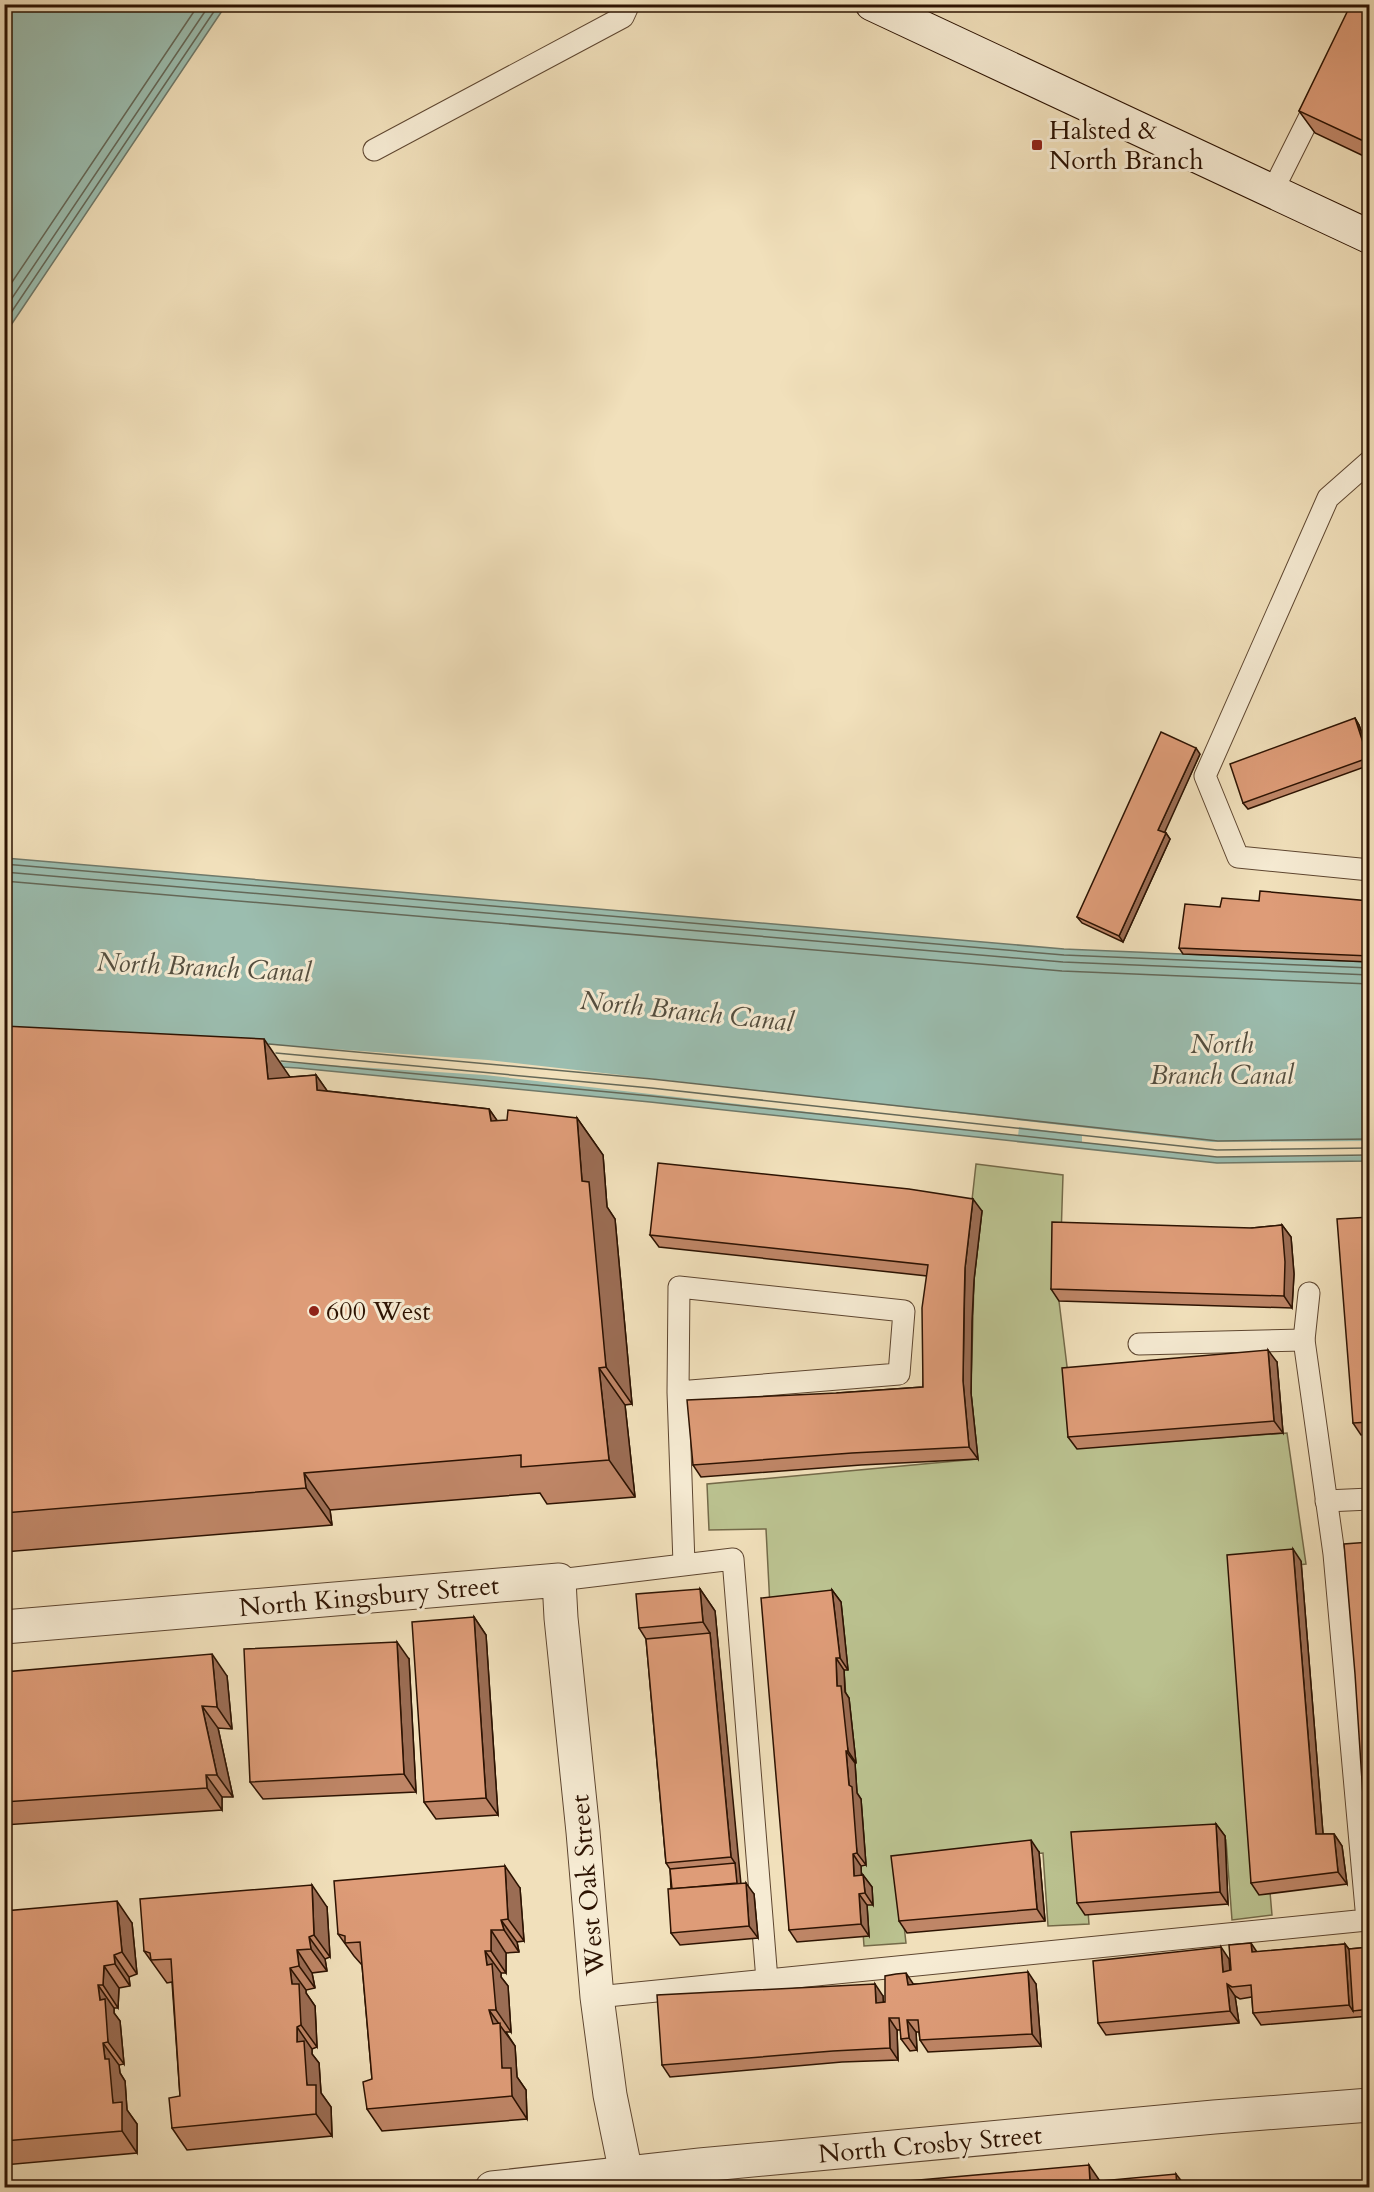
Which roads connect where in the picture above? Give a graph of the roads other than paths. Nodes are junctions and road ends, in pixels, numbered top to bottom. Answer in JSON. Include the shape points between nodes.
{"nodes":[{"id":1,"x":629,"y":4,"type":"edge"},
{"id":2,"x":872,"y":4,"type":"edge"},
{"id":3,"x":1328,"y":80,"type":"edge"},
{"id":4,"x":374,"y":150,"type":"dead end"},
{"id":5,"x":1272,"y":192,"type":"junction"},
{"id":6,"x":1370,"y":237,"type":"edge"},
{"id":7,"x":1370,"y":461,"type":"edge"},
{"id":8,"x":1370,"y":870,"type":"edge"},
{"id":9,"x":1309,"y":1293,"type":"dead end"},
{"id":10,"x":1304,"y":1340,"type":"junction"},
{"id":11,"x":1139,"y":1344,"type":"dead end"},
{"id":12,"x":678,"y":1392,"type":"junction"},
{"id":13,"x":1370,"y":1499,"type":"edge"},
{"id":14,"x":1326,"y":1501,"type":"junction"},
{"id":15,"x":684,"y":1564,"type":"junction"},
{"id":16,"x":560,"y":1580,"type":"junction"},
{"id":17,"x":4,"y":1627,"type":"edge"},
{"id":18,"x":766,"y":1980,"type":"junction"},
{"id":19,"x":597,"y":1998,"type":"junction"},
{"id":20,"x":1370,"y":2105,"type":"edge"},
{"id":21,"x":628,"y":2180,"type":"edge"},
{"id":22,"x":492,"y":2187,"type":"edge"}],
"edges":[{"from":1,"to":4,"type":"lane","via":[[623,17]]},
{"from":2,"to":5,"type":"street"},
{"from":3,"to":5,"type":"lane"},
{"from":5,"to":6,"type":"street"},
{"from":7,"to":8,"type":"lane","via":[[1329,498],[1204,776],[1238,857]]},
{"from":9,"to":10,"type":"lane"},
{"from":10,"to":11,"type":"lane"},
{"from":10,"to":14,"type":"lane"},
{"from":12,"to":12,"type":"lane","via":[[679,1287],[904,1311],[899,1374]]},
{"from":12,"to":15,"type":"lane"},
{"from":13,"to":14,"type":"lane"},
{"from":14,"to":18,"type":"lane","via":[[1367,1920]]},
{"from":15,"to":16,"type":"lane","name":"North Kingsbury Street"},
{"from":15,"to":18,"type":"lane","name":"North Kingsbury Street","via":[[733,1559]]},
{"from":16,"to":17,"type":"street","name":"North Kingsbury Street"},
{"from":16,"to":19,"type":"street","name":"West Oak Street"},
{"from":18,"to":19,"type":"lane"},
{"from":19,"to":21,"type":"street","name":"West Oak Street","via":[[610,2095]]},
{"from":20,"to":21,"type":"street","name":"North Crosby Street","via":[[1214,2117]]},
{"from":21,"to":22,"type":"street","name":"North Crosby Street"}]}
